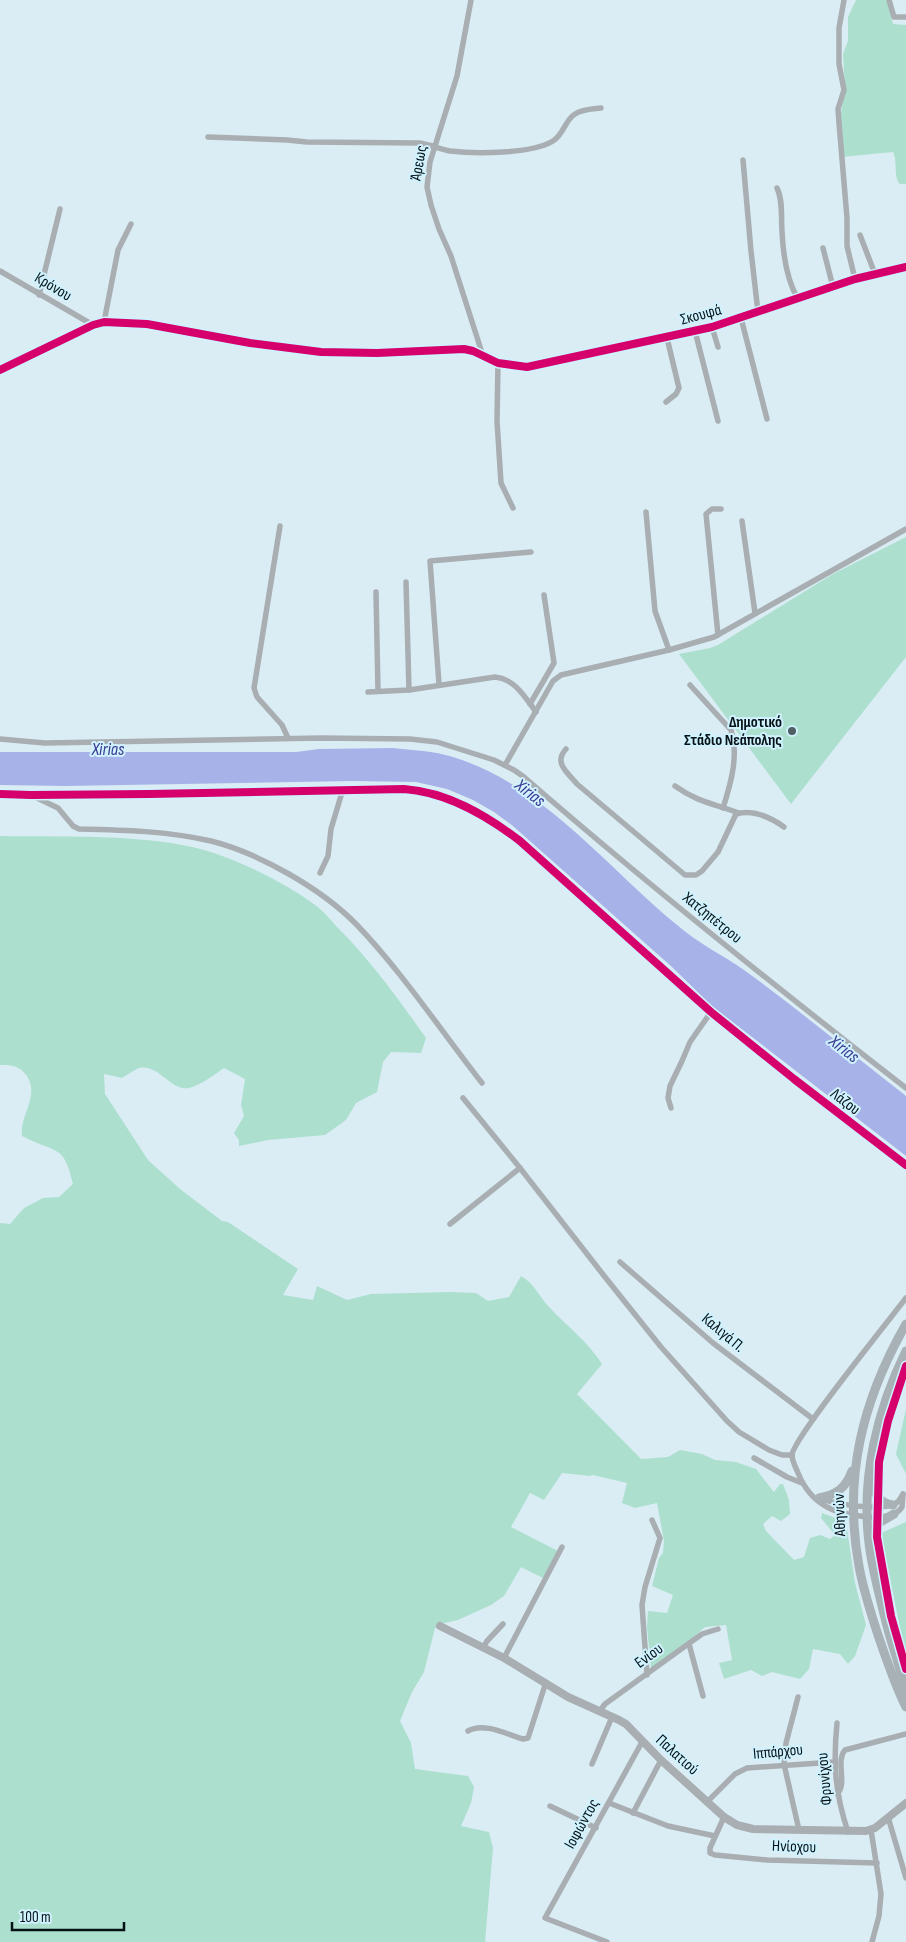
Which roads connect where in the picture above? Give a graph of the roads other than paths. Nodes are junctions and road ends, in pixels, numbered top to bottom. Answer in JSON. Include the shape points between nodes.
{"nodes":[{"id":1,"x":471,"y":0,"type":"edge"},
{"id":2,"x":844,"y":0,"type":"edge"},
{"id":3,"x":889,"y":0,"type":"edge"},
{"id":4,"x":906,"y":17,"type":"edge"},
{"id":5,"x":601,"y":108,"type":"dead end"},
{"id":6,"x":208,"y":137,"type":"dead end"},
{"id":7,"x":435,"y":148,"type":"junction"},
{"id":8,"x":743,"y":160,"type":"dead end"},
{"id":9,"x":777,"y":188,"type":"dead end"},
{"id":10,"x":60,"y":208,"type":"dead end"},
{"id":11,"x":132,"y":224,"type":"dead end"},
{"id":12,"x":860,"y":235,"type":"dead end"},
{"id":13,"x":823,"y":248,"type":"dead end"},
{"id":14,"x":906,"y":267,"type":"edge"},
{"id":15,"x":0,"y":271,"type":"edge"},
{"id":16,"x":875,"y":274,"type":"junction"},
{"id":17,"x":856,"y":279,"type":"junction"},
{"id":18,"x":833,"y":287,"type":"junction"},
{"id":19,"x":38,"y":295,"type":"junction"},
{"id":20,"x":798,"y":299,"type":"junction"},
{"id":21,"x":758,"y":312,"type":"junction"},
{"id":22,"x":741,"y":318,"type":"junction"},
{"id":23,"x":104,"y":322,"type":"junction"},
{"id":24,"x":93,"y":325,"type":"junction"},
{"id":25,"x":712,"y":327,"type":"junction"},
{"id":26,"x":695,"y":331,"type":"junction"},
{"id":27,"x":667,"y":338,"type":"junction"},
{"id":28,"x":718,"y":347,"type":"dead end"},
{"id":29,"x":483,"y":356,"type":"junction"},
{"id":30,"x":498,"y":363,"type":"junction"},
{"id":31,"x":0,"y":370,"type":"edge"},
{"id":32,"x":666,"y":402,"type":"dead end"},
{"id":33,"x":767,"y":419,"type":"dead end"},
{"id":34,"x":718,"y":421,"type":"dead end"},
{"id":35,"x":514,"y":508,"type":"dead end"},
{"id":36,"x":721,"y":509,"type":"dead end"},
{"id":37,"x":646,"y":512,"type":"dead end"},
{"id":38,"x":742,"y":521,"type":"dead end"},
{"id":39,"x":280,"y":526,"type":"dead end"},
{"id":40,"x":906,"y":530,"type":"edge"},
{"id":41,"x":531,"y":552,"type":"dead end"},
{"id":42,"x":406,"y":582,"type":"dead end"},
{"id":43,"x":376,"y":592,"type":"dead end"},
{"id":44,"x":544,"y":595,"type":"dead end"},
{"id":45,"x":755,"y":613,"type":"junction"},
{"id":46,"x":718,"y":635,"type":"junction"},
{"id":47,"x":669,"y":650,"type":"junction"},
{"id":48,"x":439,"y":684,"type":"junction"},
{"id":49,"x":690,"y":685,"type":"dead end"},
{"id":50,"x":409,"y":690,"type":"junction"},
{"id":51,"x":378,"y":691,"type":"junction"},
{"id":52,"x":368,"y":692,"type":"dead end"},
{"id":53,"x":530,"y":704,"type":"junction"},
{"id":54,"x":536,"y":712,"type":"junction"},
{"id":55,"x":288,"y":738,"type":"junction"},
{"id":56,"x":0,"y":739,"type":"edge"},
{"id":57,"x":566,"y":749,"type":"dead end"},
{"id":58,"x":505,"y":765,"type":"junction"},
{"id":59,"x":675,"y":786,"type":"dead end"},
{"id":60,"x":343,"y":789,"type":"junction"},
{"id":61,"x":0,"y":794,"type":"edge"},
{"id":62,"x":31,"y":795,"type":"junction"},
{"id":63,"x":723,"y":808,"type":"junction"},
{"id":64,"x":739,"y":813,"type":"junction"},
{"id":65,"x":784,"y":827,"type":"dead end"},
{"id":66,"x":320,"y":872,"type":"dead end"},
{"id":67,"x":711,"y":1012,"type":"junction"},
{"id":68,"x":482,"y":1083,"type":"dead end"},
{"id":69,"x":905,"y":1087,"type":"edge"},
{"id":70,"x":462,"y":1098,"type":"dead end"},
{"id":71,"x":671,"y":1108,"type":"dead end"},
{"id":72,"x":906,"y":1165,"type":"edge"},
{"id":73,"x":520,"y":1168,"type":"junction"},
{"id":74,"x":450,"y":1224,"type":"dead end"},
{"id":75,"x":620,"y":1262,"type":"dead end"},
{"id":76,"x":906,"y":1298,"type":"edge"},
{"id":77,"x":906,"y":1324,"type":"edge"},
{"id":78,"x":906,"y":1351,"type":"edge"},
{"id":79,"x":813,"y":1419,"type":"junction"},
{"id":80,"x":792,"y":1455,"type":"junction"},
{"id":81,"x":754,"y":1458,"type":"dead end"},
{"id":82,"x":857,"y":1460,"type":"junction"},
{"id":83,"x":870,"y":1467,"type":"junction"},
{"id":84,"x":802,"y":1482,"type":"junction"},
{"id":85,"x":815,"y":1497,"type":"junction"},
{"id":86,"x":853,"y":1505,"type":"junction"},
{"id":87,"x":894,"y":1505,"type":"junction"},
{"id":88,"x":867,"y":1506,"type":"junction"},
{"id":89,"x":894,"y":1514,"type":"junction"},
{"id":90,"x":853,"y":1516,"type":"junction"},
{"id":91,"x":867,"y":1516,"type":"junction"},
{"id":92,"x":652,"y":1520,"type":"dead end"},
{"id":93,"x":869,"y":1543,"type":"junction"},
{"id":94,"x":562,"y":1547,"type":"dead end"},
{"id":95,"x":503,"y":1624,"type":"dead end"},
{"id":96,"x":440,"y":1626,"type":"dead end"},
{"id":97,"x":718,"y":1629,"type":"dead end"},
{"id":98,"x":689,"y":1644,"type":"junction"},
{"id":99,"x":483,"y":1648,"type":"junction"},
{"id":100,"x":504,"y":1658,"type":"junction"},
{"id":101,"x":647,"y":1675,"type":"junction"},
{"id":102,"x":546,"y":1682,"type":"junction"},
{"id":103,"x":903,"y":1687,"type":"edge"},
{"id":104,"x":702,"y":1696,"type":"dead end"},
{"id":105,"x":798,"y":1697,"type":"dead end"},
{"id":106,"x":906,"y":1699,"type":"edge"},
{"id":107,"x":906,"y":1707,"type":"edge"},
{"id":108,"x":600,"y":1712,"type":"junction"},
{"id":109,"x":612,"y":1717,"type":"junction"},
{"id":110,"x":837,"y":1723,"type":"dead end"},
{"id":111,"x":468,"y":1732,"type":"dead end"},
{"id":112,"x":906,"y":1734,"type":"edge"},
{"id":113,"x":642,"y":1742,"type":"junction"},
{"id":114,"x":661,"y":1760,"type":"junction"},
{"id":115,"x":834,"y":1762,"type":"junction"},
{"id":116,"x":592,"y":1764,"type":"dead end"},
{"id":117,"x":784,"y":1764,"type":"junction"},
{"id":118,"x":837,"y":1794,"type":"junction"},
{"id":119,"x":708,"y":1801,"type":"junction"},
{"id":120,"x":609,"y":1803,"type":"junction"},
{"id":121,"x":906,"y":1805,"type":"edge"},
{"id":122,"x":550,"y":1806,"type":"dead end"},
{"id":123,"x":633,"y":1813,"type":"junction"},
{"id":124,"x":724,"y":1816,"type":"junction"},
{"id":125,"x":888,"y":1817,"type":"junction"},
{"id":126,"x":596,"y":1828,"type":"junction"},
{"id":127,"x":799,"y":1830,"type":"junction"},
{"id":128,"x":871,"y":1830,"type":"junction"},
{"id":129,"x":848,"y":1832,"type":"junction"},
{"id":130,"x":715,"y":1836,"type":"junction"},
{"id":131,"x":877,"y":1863,"type":"junction"},
{"id":132,"x":906,"y":1878,"type":"edge"},
{"id":133,"x":608,"y":1942,"type":"edge"},
{"id":134,"x":872,"y":1942,"type":"edge"}],
"edges":[{"from":1,"to":7,"type":"street","name":"Άρεως","via":[[457,76]]},
{"from":2,"to":17,"type":"street","via":[[839,28],[844,90],[838,109],[847,246]]},
{"from":3,"to":4,"type":"street","via":[[894,17]]},
{"from":5,"to":7,"type":"street","via":[[573,115],[557,138],[534,148],[469,152]]},
{"from":6,"to":7,"type":"street","via":[[420,143]]},
{"from":7,"to":29,"type":"street","name":"Άρεως","via":[[427,187],[431,206],[451,256]]},
{"from":8,"to":21,"type":"street"},
{"from":9,"to":20,"type":"street","via":[[788,274]]},
{"from":10,"to":19,"type":"street"},
{"from":11,"to":23,"type":"street","via":[[118,250]]},
{"from":12,"to":16,"type":"street"},
{"from":13,"to":18,"type":"street"},
{"from":14,"to":16,"type":"street","name":"Σκουφά"},
{"from":15,"to":19,"type":"street","name":"Κρόνου"},
{"from":16,"to":17,"type":"street","name":"Σκουφά"},
{"from":17,"to":18,"type":"street","name":"Σκουφά"},
{"from":18,"to":20,"type":"street","name":"Σκουφά"},
{"from":19,"to":24,"type":"street","name":"Κρόνου"},
{"from":20,"to":21,"type":"street","name":"Σκουφά"},
{"from":21,"to":22,"type":"street","name":"Σκουφά"},
{"from":22,"to":25,"type":"street","name":"Σκουφά"},
{"from":22,"to":33,"type":"street"},
{"from":23,"to":24,"type":"street","name":"Σκουφά"},
{"from":23,"to":29,"type":"street","name":"Σκουφά","via":[[147,324],[302,351],[453,349],[473,351]]},
{"from":24,"to":31,"type":"street","name":"Σκουφά"},
{"from":25,"to":26,"type":"street","name":"Σκουφά"},
{"from":25,"to":28,"type":"street"},
{"from":26,"to":27,"type":"street","name":"Σκουφά"},
{"from":26,"to":34,"type":"street"},
{"from":27,"to":30,"type":"street","name":"Σκουφά","via":[[527,367]]},
{"from":27,"to":32,"type":"street","via":[[679,388]]},
{"from":29,"to":30,"type":"street","name":"Σκουφά"},
{"from":30,"to":35,"type":"street","via":[[501,483]]},
{"from":36,"to":46,"type":"street","via":[[712,509],[706,514]]},
{"from":37,"to":47,"type":"street","via":[[655,611]]},
{"from":38,"to":45,"type":"street"},
{"from":39,"to":55,"type":"street","via":[[254,688],[257,697],[282,724]]},
{"from":40,"to":45,"type":"street"},
{"from":41,"to":48,"type":"street","via":[[430,561]]},
{"from":42,"to":50,"type":"street"},
{"from":43,"to":51,"type":"street"},
{"from":44,"to":53,"type":"street","via":[[554,663]]},
{"from":45,"to":46,"type":"street"},
{"from":46,"to":47,"type":"street"},
{"from":47,"to":54,"type":"street","via":[[561,675],[553,681]]},
{"from":48,"to":50,"type":"street"},
{"from":48,"to":53,"type":"street","via":[[504,678],[513,683]]},
{"from":49,"to":63,"type":"street","via":[[731,730],[734,740],[730,785]]},
{"from":50,"to":51,"type":"street"},
{"from":51,"to":52,"type":"street"},
{"from":53,"to":54,"type":"street"},
{"from":54,"to":58,"type":"street"},
{"from":55,"to":56,"type":"street","name":"Χατζηπέτρου","via":[[45,743]]},
{"from":55,"to":58,"type":"street","name":"Χατζηπέτρου","via":[[431,741]]},
{"from":57,"to":64,"type":"street","via":[[560,763],[577,784],[685,875],[696,875],[713,858],[728,834],[734,816]]},
{"from":58,"to":69,"type":"street","name":"Χατζηπέτρου","via":[[524,777],[616,858],[704,929]]},
{"from":59,"to":63,"type":"street","via":[[701,802]]},
{"from":60,"to":62,"type":"street","name":"Λάζου"},
{"from":60,"to":66,"type":"street","via":[[331,829],[328,856]]},
{"from":60,"to":67,"type":"street","name":"Λάζου","via":[[430,792],[453,800],[496,824],[542,860]]},
{"from":61,"to":62,"type":"street","name":"Λάζου"},
{"from":62,"to":68,"type":"street","via":[[58,808],[79,829],[153,831],[212,842],[271,864],[312,889],[356,924],[380,951]]},
{"from":63,"to":64,"type":"street"},
{"from":64,"to":65,"type":"street","via":[[766,816]]},
{"from":67,"to":71,"type":"street","via":[[690,1042],[670,1086],[668,1098]]},
{"from":67,"to":72,"type":"street","name":"Λάζου"},
{"from":70,"to":73,"type":"street"},
{"from":73,"to":74,"type":"street"},
{"from":73,"to":80,"type":"street","via":[[649,1331],[727,1421],[769,1450],[782,1456]]},
{"from":75,"to":79,"type":"street","name":"Καλιγά Π.","via":[[713,1344]]},
{"from":76,"to":79,"type":"street"},
{"from":77,"to":82,"type":"main road","name":"Αθηνών","via":[[869,1403]]},
{"from":78,"to":83,"type":"main road","name":"Αθηνών","via":[[885,1405]]},
{"from":79,"to":80,"type":"street","via":[[796,1443]]},
{"from":80,"to":84,"type":"street"},
{"from":81,"to":84,"type":"street"},
{"from":82,"to":85,"type":"main road","via":[[840,1491]]},
{"from":82,"to":86,"type":"main road","name":"Αθηνών"},
{"from":83,"to":87,"type":"main road","via":[[877,1496],[884,1503]]},
{"from":83,"to":88,"type":"main road","name":"Αθηνών"},
{"from":84,"to":85,"type":"street"},
{"from":85,"to":86,"type":"street"},
{"from":85,"to":90,"type":"street","via":[[829,1508]]},
{"from":86,"to":88,"type":"street"},
{"from":86,"to":90,"type":"main road","name":"Αθηνών"},
{"from":87,"to":88,"type":"street"},
{"from":87,"to":89,"type":"street","via":[[903,1494],[902,1507]]},
{"from":88,"to":91,"type":"main road","name":"Αθηνών"},
{"from":89,"to":91,"type":"street"},
{"from":89,"to":93,"type":"main road","via":[[877,1524]]},
{"from":90,"to":91,"type":"street"},
{"from":90,"to":103,"type":"main road","name":"Αθηνών","via":[[863,1585]]},
{"from":91,"to":93,"type":"main road","name":"Αθηνών"},
{"from":92,"to":101,"type":"street","via":[[660,1538],[642,1605]]},
{"from":93,"to":103,"type":"main road","name":"Αθηνών"},
{"from":94,"to":100,"type":"street"},
{"from":95,"to":99,"type":"street"},
{"from":96,"to":99,"type":"street","name":"Παλατιού"},
{"from":97,"to":98,"type":"street","name":"Ενίου","via":[[702,1634]]},
{"from":98,"to":101,"type":"street","name":"Ενίου"},
{"from":98,"to":104,"type":"street"},
{"from":99,"to":100,"type":"street","name":"Παλατιού"},
{"from":100,"to":102,"type":"street","name":"Παλατιού"},
{"from":101,"to":108,"type":"street","name":"Ενίου","via":[[605,1704]]},
{"from":102,"to":108,"type":"street","name":"Παλατιού"},
{"from":102,"to":111,"type":"street","via":[[528,1738],[481,1727]]},
{"from":103,"to":106,"type":"main road","name":"Αθηνών"},
{"from":103,"to":107,"type":"main road","name":"Αθηνών"},
{"from":105,"to":117,"type":"street"},
{"from":108,"to":109,"type":"street","name":"Παλατιού"},
{"from":109,"to":113,"type":"street","name":"Παλατιού","via":[[626,1724]]},
{"from":109,"to":116,"type":"street"},
{"from":110,"to":115,"type":"street","name":"Φρυνίχου"},
{"from":112,"to":118,"type":"street","via":[[845,1750],[841,1756],[841,1789]]},
{"from":113,"to":114,"type":"street","name":"Παλατιού"},
{"from":113,"to":120,"type":"street","name":"Ιοφώντος"},
{"from":114,"to":119,"type":"street","name":"Παλατιού"},
{"from":114,"to":123,"type":"street"},
{"from":115,"to":117,"type":"street","name":"Ιππάρχου"},
{"from":115,"to":118,"type":"street","name":"Φρυνίχου"},
{"from":117,"to":119,"type":"street","name":"Ιππάρχου","via":[[740,1771]]},
{"from":117,"to":127,"type":"street"},
{"from":118,"to":129,"type":"street","name":"Φρυνίχου"},
{"from":119,"to":124,"type":"street","name":"Παλατιού"},
{"from":120,"to":123,"type":"street"},
{"from":120,"to":126,"type":"street","name":"Ιοφώντος"},
{"from":121,"to":125,"type":"street"},
{"from":122,"to":126,"type":"street"},
{"from":123,"to":130,"type":"street","via":[[672,1827]]},
{"from":124,"to":127,"type":"street","name":"Παλατιού","via":[[748,1828]]},
{"from":124,"to":130,"type":"street"},
{"from":125,"to":128,"type":"street"},
{"from":125,"to":132,"type":"street"},
{"from":126,"to":133,"type":"street","name":"Ιοφώντος","via":[[545,1918]]},
{"from":127,"to":129,"type":"street","name":"Παλατιού"},
{"from":128,"to":129,"type":"street","name":"Παλατιού"},
{"from":128,"to":131,"type":"street"},
{"from":130,"to":131,"type":"street","name":"Ηνίοχου","via":[[710,1853],[718,1855]]},
{"from":131,"to":134,"type":"street","via":[[880,1905]]}]}
